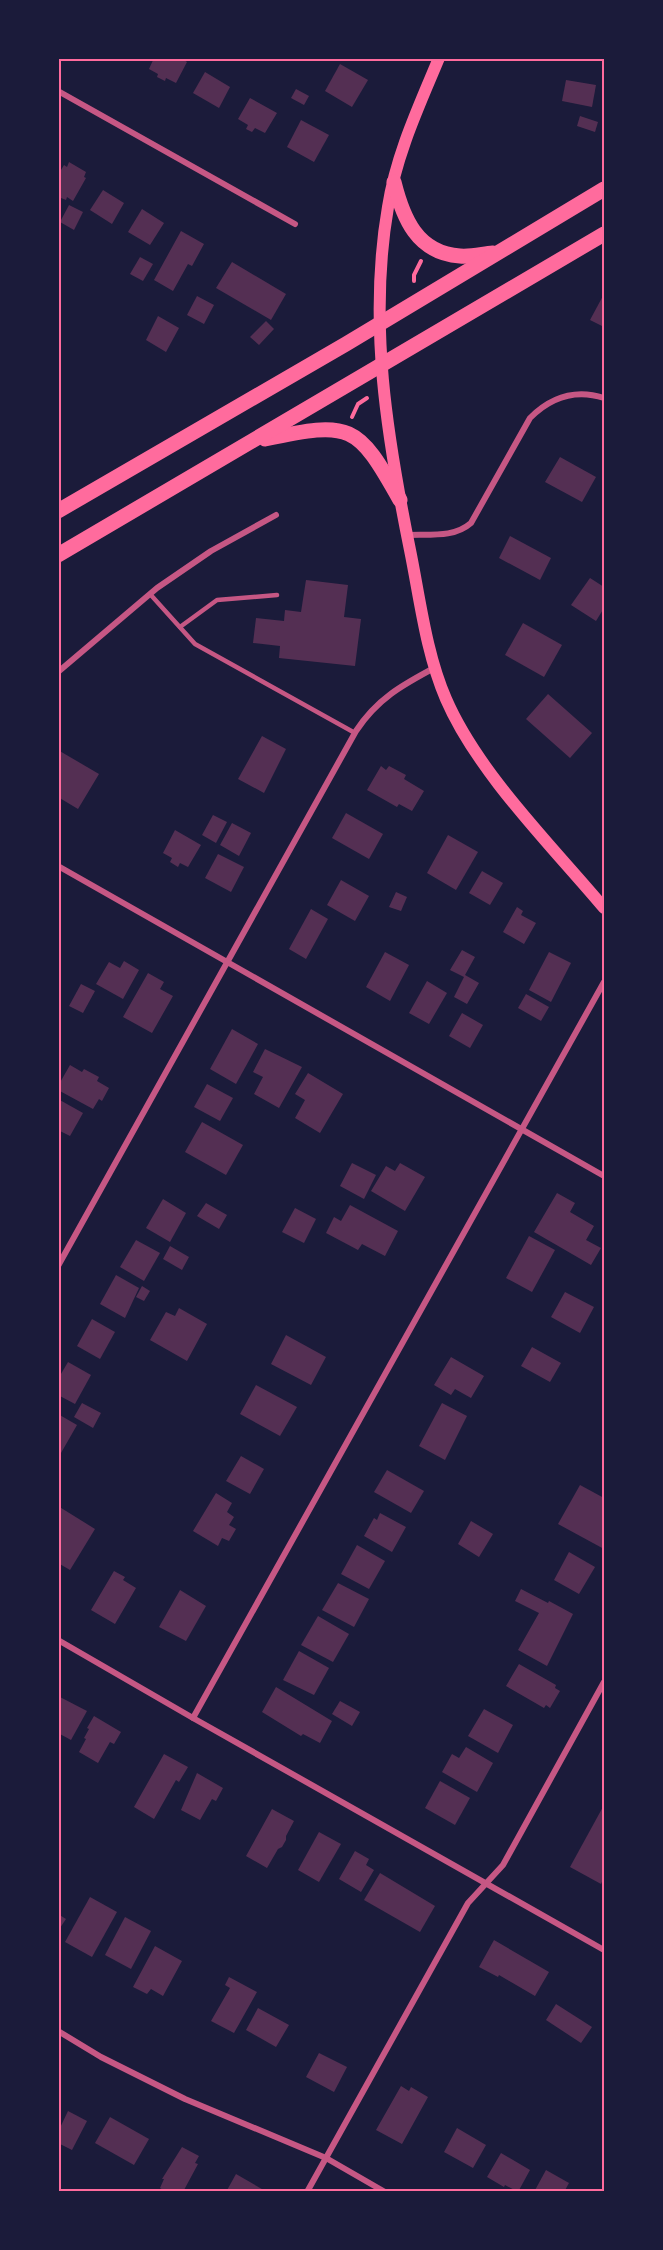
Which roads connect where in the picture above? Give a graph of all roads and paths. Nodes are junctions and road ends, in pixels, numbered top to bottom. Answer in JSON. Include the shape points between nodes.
{"nodes":[{"id":1,"x":439,"y":58,"type":"edge"},
{"id":2,"x":58,"y":91,"type":"edge"},
{"id":3,"x":394,"y":182,"type":"junction"},
{"id":4,"x":604,"y":189,"type":"edge"},
{"id":5,"x":295,"y":224,"type":"dead end"},
{"id":6,"x":604,"y":234,"type":"edge"},
{"id":7,"x":499,"y":252,"type":"junction"},
{"id":8,"x":380,"y":323,"type":"junction"},
{"id":9,"x":381,"y":365,"type":"junction"},
{"id":10,"x":367,"y":398,"type":"dead end"},
{"id":11,"x":604,"y":398,"type":"edge"},
{"id":12,"x":351,"y":421,"type":"dead end"},
{"id":13,"x":250,"y":442,"type":"junction"},
{"id":14,"x":400,"y":500,"type":"junction"},
{"id":15,"x":58,"y":511,"type":"edge"},
{"id":16,"x":276,"y":515,"type":"dead end"},
{"id":17,"x":407,"y":535,"type":"junction"},
{"id":18,"x":58,"y":555,"type":"edge"},
{"id":19,"x":150,"y":594,"type":"junction"},
{"id":20,"x":277,"y":595,"type":"dead end"},
{"id":21,"x":180,"y":627,"type":"junction"},
{"id":22,"x":436,"y":667,"type":"junction"},
{"id":23,"x":58,"y":672,"type":"edge"},
{"id":24,"x":355,"y":734,"type":"junction"},
{"id":25,"x":58,"y":866,"type":"edge"},
{"id":26,"x":604,"y":908,"type":"edge"},
{"id":27,"x":228,"y":962,"type":"junction"},
{"id":28,"x":604,"y":982,"type":"edge"},
{"id":29,"x":522,"y":1129,"type":"junction"},
{"id":30,"x":604,"y":1176,"type":"edge"},
{"id":31,"x":58,"y":1266,"type":"edge"},
{"id":32,"x":58,"y":1640,"type":"edge"},
{"id":33,"x":604,"y":1682,"type":"edge"},
{"id":34,"x":193,"y":1718,"type":"junction"},
{"id":35,"x":486,"y":1883,"type":"junction"},
{"id":36,"x":604,"y":1950,"type":"edge"},
{"id":37,"x":58,"y":2031,"type":"edge"},
{"id":38,"x":326,"y":2158,"type":"junction"},
{"id":39,"x":308,"y":2192,"type":"edge"},
{"id":40,"x":385,"y":2192,"type":"edge"}],
"edges":[{"from":1,"to":3,"type":"main road","via":[[412,123]]},
{"from":2,"to":5,"type":"street"},
{"from":3,"to":7,"type":"main road","via":[[409,224],[435,250],[463,256]]},
{"from":3,"to":8,"type":"main road","via":[[380,280]]},
{"from":4,"to":7,"type":"main road"},
{"from":6,"to":9,"type":"main road"},
{"from":7,"to":8,"type":"main road"},
{"from":8,"to":9,"type":"main road"},
{"from":8,"to":15,"type":"main road"},
{"from":9,"to":13,"type":"main road"},
{"from":9,"to":14,"type":"main road"},
{"from":10,"to":12,"type":"path","via":[[358,404]]},
{"from":11,"to":17,"type":"street","via":[[561,396],[541,406],[530,418],[471,523],[462,531],[448,534]]},
{"from":13,"to":14,"type":"main road","via":[[312,429],[346,432],[358,437],[372,451]]},
{"from":13,"to":18,"type":"main road"},
{"from":14,"to":17,"type":"main road"},
{"from":16,"to":19,"type":"street","via":[[211,551]]},
{"from":17,"to":22,"type":"main road"},
{"from":19,"to":21,"type":"lane"},
{"from":19,"to":23,"type":"street"},
{"from":20,"to":21,"type":"lane","via":[[218,600]]},
{"from":21,"to":24,"type":"lane","via":[[195,644]]},
{"from":22,"to":24,"type":"street","via":[[380,701]]},
{"from":22,"to":26,"type":"main road","via":[[446,698],[480,758]]},
{"from":24,"to":27,"type":"street"},
{"from":25,"to":27,"type":"street"},
{"from":27,"to":29,"type":"street"},
{"from":27,"to":31,"type":"street"},
{"from":28,"to":29,"type":"street"},
{"from":29,"to":30,"type":"street"},
{"from":29,"to":34,"type":"street"},
{"from":32,"to":34,"type":"street"},
{"from":33,"to":35,"type":"street","via":[[503,1865]]},
{"from":34,"to":35,"type":"street"},
{"from":35,"to":36,"type":"street"},
{"from":35,"to":38,"type":"street","via":[[468,1903]]},
{"from":37,"to":38,"type":"street","via":[[185,2099]]},
{"from":38,"to":39,"type":"street"},
{"from":38,"to":40,"type":"street"}]}
